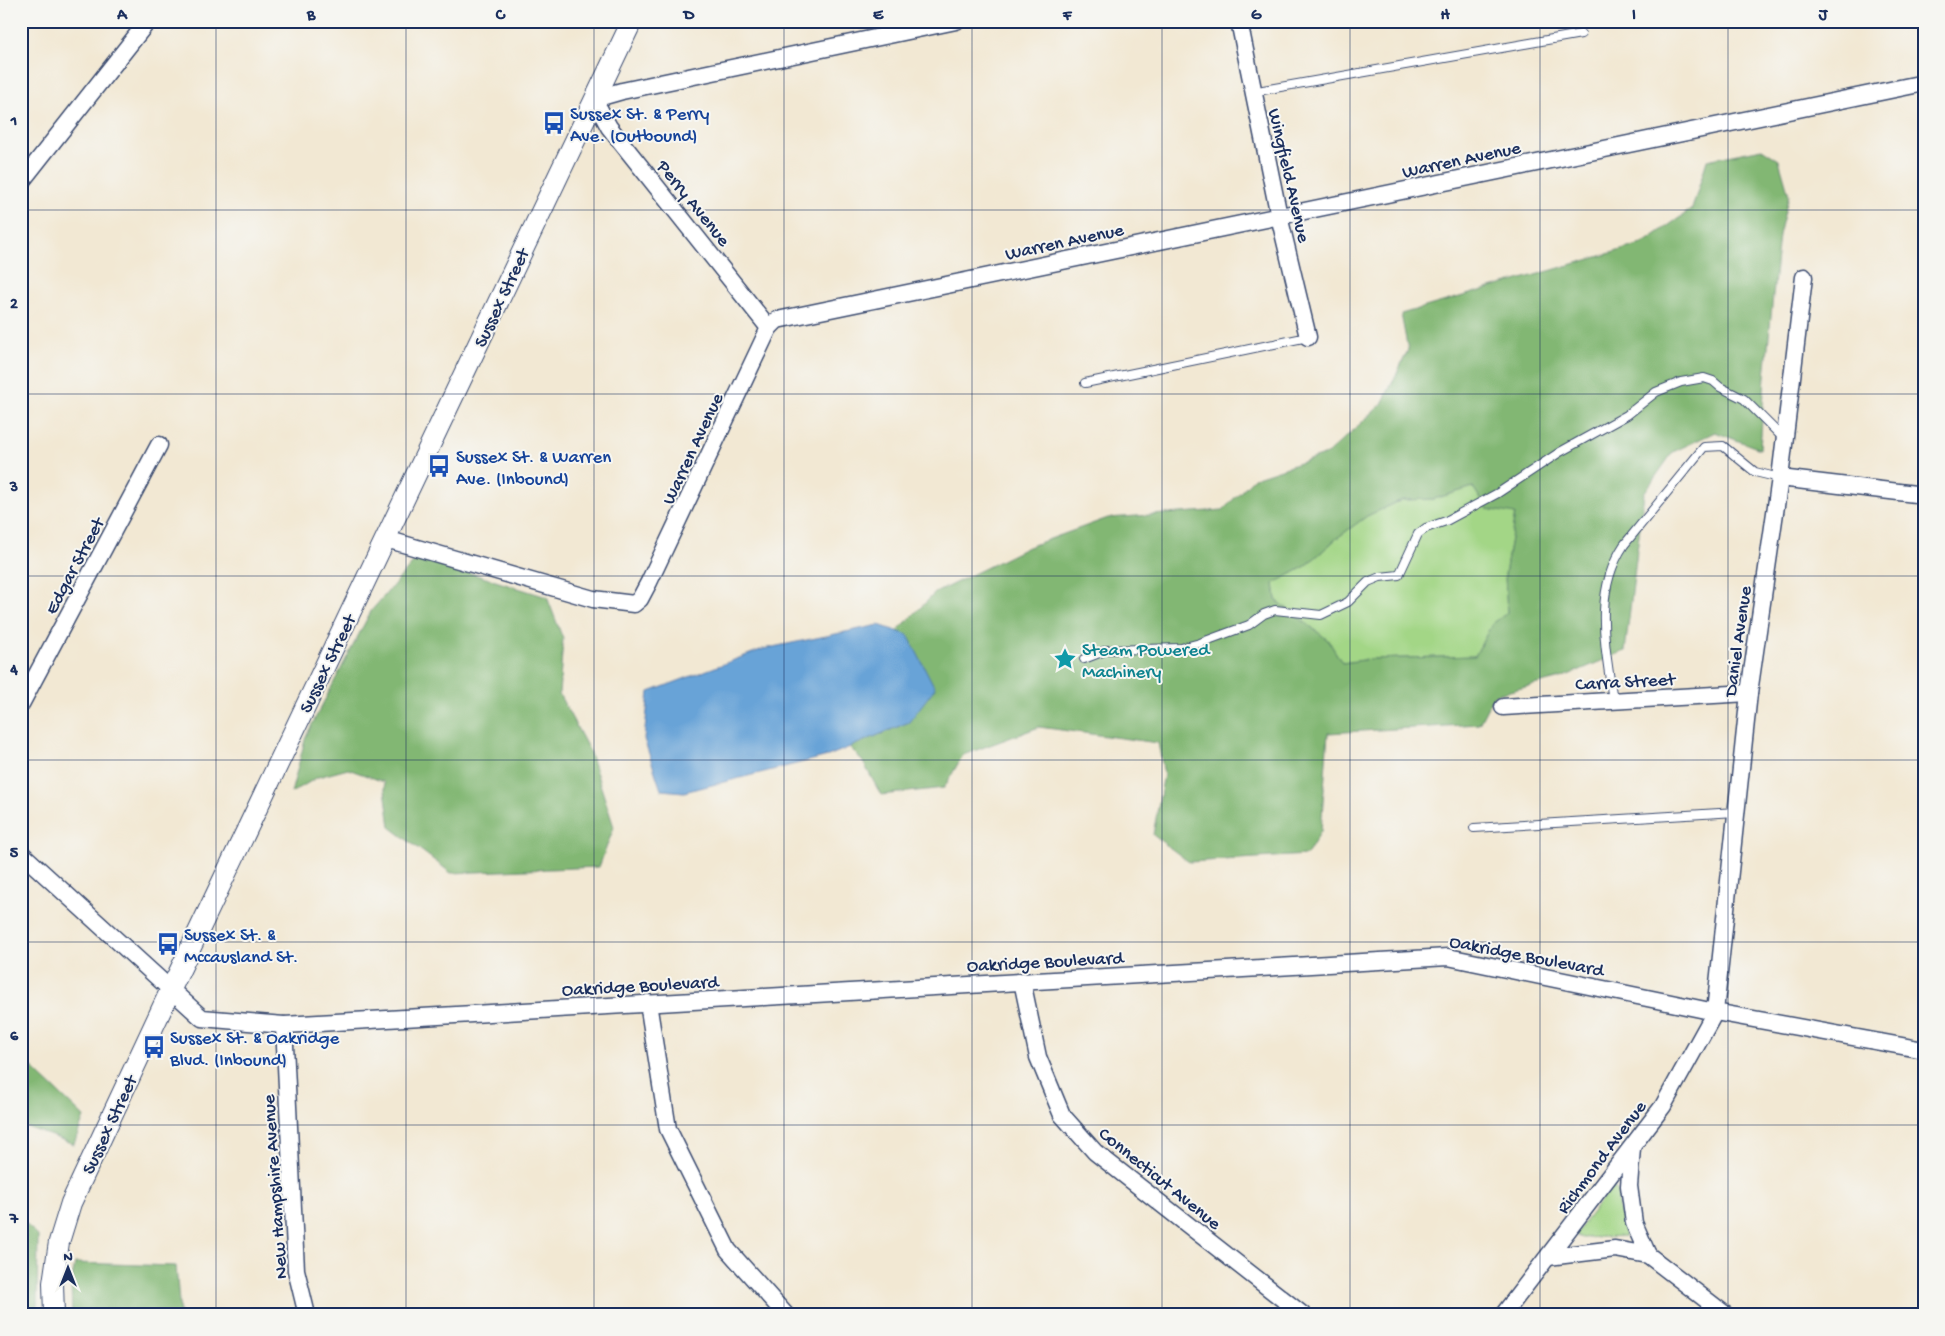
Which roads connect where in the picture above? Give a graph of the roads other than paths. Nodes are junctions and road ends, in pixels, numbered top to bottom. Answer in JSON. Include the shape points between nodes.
{"nodes":[{"id":1,"x":148,"y":21,"type":"edge"},
{"id":2,"x":632,"y":21,"type":"edge"},
{"id":3,"x":956,"y":21,"type":"edge"},
{"id":4,"x":1239,"y":21,"type":"edge"},
{"id":5,"x":1581,"y":34,"type":"dead end"},
{"id":6,"x":1924,"y":83,"type":"edge"},
{"id":7,"x":1252,"y":92,"type":"junction"},
{"id":8,"x":594,"y":99,"type":"junction"},
{"id":9,"x":21,"y":182,"type":"edge"},
{"id":10,"x":1279,"y":216,"type":"junction"},
{"id":11,"x":1804,"y":277,"type":"dead end"},
{"id":12,"x":769,"y":328,"type":"junction"},
{"id":13,"x":1308,"y":337,"type":"joint"},
{"id":14,"x":1084,"y":384,"type":"dead end"},
{"id":15,"x":1784,"y":438,"type":"junction"},
{"id":16,"x":159,"y":445,"type":"dead end"},
{"id":17,"x":1780,"y":478,"type":"junction"},
{"id":18,"x":1924,"y":495,"type":"edge"},
{"id":19,"x":386,"y":539,"type":"junction"},
{"id":20,"x":1084,"y":659,"type":"dead end"},
{"id":21,"x":1749,"y":693,"type":"junction"},
{"id":22,"x":1613,"y":701,"type":"junction"},
{"id":23,"x":21,"y":704,"type":"edge"},
{"id":24,"x":1503,"y":707,"type":"dead end"},
{"id":25,"x":1736,"y":812,"type":"junction"},
{"id":26,"x":1474,"y":828,"type":"dead end"},
{"id":27,"x":21,"y":853,"type":"edge"},
{"id":28,"x":1022,"y":981,"type":"junction"},
{"id":29,"x":171,"y":989,"type":"junction"},
{"id":30,"x":648,"y":1003,"type":"junction"},
{"id":31,"x":1715,"y":1012,"type":"junction"},
{"id":32,"x":284,"y":1025,"type":"junction"},
{"id":33,"x":1924,"y":1050,"type":"edge"},
{"id":34,"x":1632,"y":1148,"type":"junction"},
{"id":35,"x":1648,"y":1255,"type":"junction"},
{"id":36,"x":1548,"y":1257,"type":"junction"},
{"id":37,"x":54,"y":1315,"type":"edge"},
{"id":38,"x":307,"y":1315,"type":"edge"},
{"id":39,"x":786,"y":1315,"type":"edge"},
{"id":40,"x":1303,"y":1315,"type":"edge"},
{"id":41,"x":1503,"y":1315,"type":"edge"},
{"id":42,"x":1726,"y":1315,"type":"edge"}],
"edges":[{"from":1,"to":9,"type":"street"},
{"from":2,"to":8,"type":"street","name":"Sussex Street"},
{"from":3,"to":8,"type":"street"},
{"from":4,"to":7,"type":"street","name":"Wingfield Avenue"},
{"from":5,"to":7,"type":"lane"},
{"from":6,"to":10,"type":"street","name":"Warren Avenue"},
{"from":7,"to":10,"type":"street","name":"Wingfield Avenue"},
{"from":8,"to":12,"type":"street","name":"Perry Avenue","via":[[609,127]]},
{"from":8,"to":19,"type":"street","name":"Sussex Street"},
{"from":10,"to":12,"type":"street","name":"Warren Avenue","via":[[791,316],[778,320]]},
{"from":10,"to":13,"type":"street","name":"Wingfield Avenue"},
{"from":11,"to":15,"type":"street","name":"Daniel Avenue"},
{"from":12,"to":19,"type":"street","name":"Warren Avenue","via":[[649,582],[634,604],[593,599]]},
{"from":13,"to":14,"type":"lane"},
{"from":15,"to":17,"type":"street","name":"Daniel Avenue"},
{"from":15,"to":20,"type":"lane","via":[[1744,399],[1713,381],[1704,378],[1682,382],[1656,392],[1627,415],[1560,452],[1498,493],[1426,528],[1418,534],[1399,575],[1368,582],[1348,602],[1334,610],[1320,615],[1275,610],[1249,625],[1181,648],[1107,650]]},
{"from":16,"to":23,"type":"street","name":"Edgar Street"},
{"from":17,"to":18,"type":"street"},
{"from":17,"to":21,"type":"street","name":"Daniel Avenue"},
{"from":17,"to":22,"type":"lane","via":[[1755,472],[1723,446],[1704,447],[1624,545],[1614,560],[1606,584],[1602,620]]},
{"from":19,"to":29,"type":"street","name":"Sussex Street"},
{"from":21,"to":22,"type":"street","name":"Carra Street"},
{"from":21,"to":25,"type":"street","name":"Daniel Avenue"},
{"from":22,"to":24,"type":"street","name":"Carra Street"},
{"from":25,"to":26,"type":"lane"},
{"from":25,"to":31,"type":"street","name":"Daniel Avenue"},
{"from":27,"to":29,"type":"street","name":"Oakridge Boulevard"},
{"from":28,"to":30,"type":"street","name":"Oakridge Boulevard"},
{"from":28,"to":31,"type":"street","name":"Oakridge Boulevard","via":[[1448,957]]},
{"from":28,"to":40,"type":"street","name":"Connecticut Avenue","via":[[1038,1057],[1062,1115],[1095,1152]]},
{"from":29,"to":32,"type":"street","name":"Oakridge Boulevard","via":[[202,1018]]},
{"from":29,"to":37,"type":"street","name":"Sussex Street","via":[[71,1203],[59,1242],[54,1275]]},
{"from":30,"to":32,"type":"street","name":"Oakridge Boulevard"},
{"from":30,"to":39,"type":"street","via":[[668,1129],[728,1250]]},
{"from":31,"to":33,"type":"street","name":"Oakridge Boulevard"},
{"from":31,"to":34,"type":"street","name":"Richmond Avenue","via":[[1663,1106]]},
{"from":32,"to":38,"type":"street","name":"New Hampshire Avenue","via":[[296,1270]]},
{"from":34,"to":35,"type":"street","via":[[1629,1186],[1634,1223]]},
{"from":34,"to":36,"type":"street","name":"Richmond Avenue"},
{"from":35,"to":36,"type":"street","via":[[1615,1249]]},
{"from":35,"to":42,"type":"street"},
{"from":36,"to":41,"type":"street","name":"Richmond Avenue"}]}
